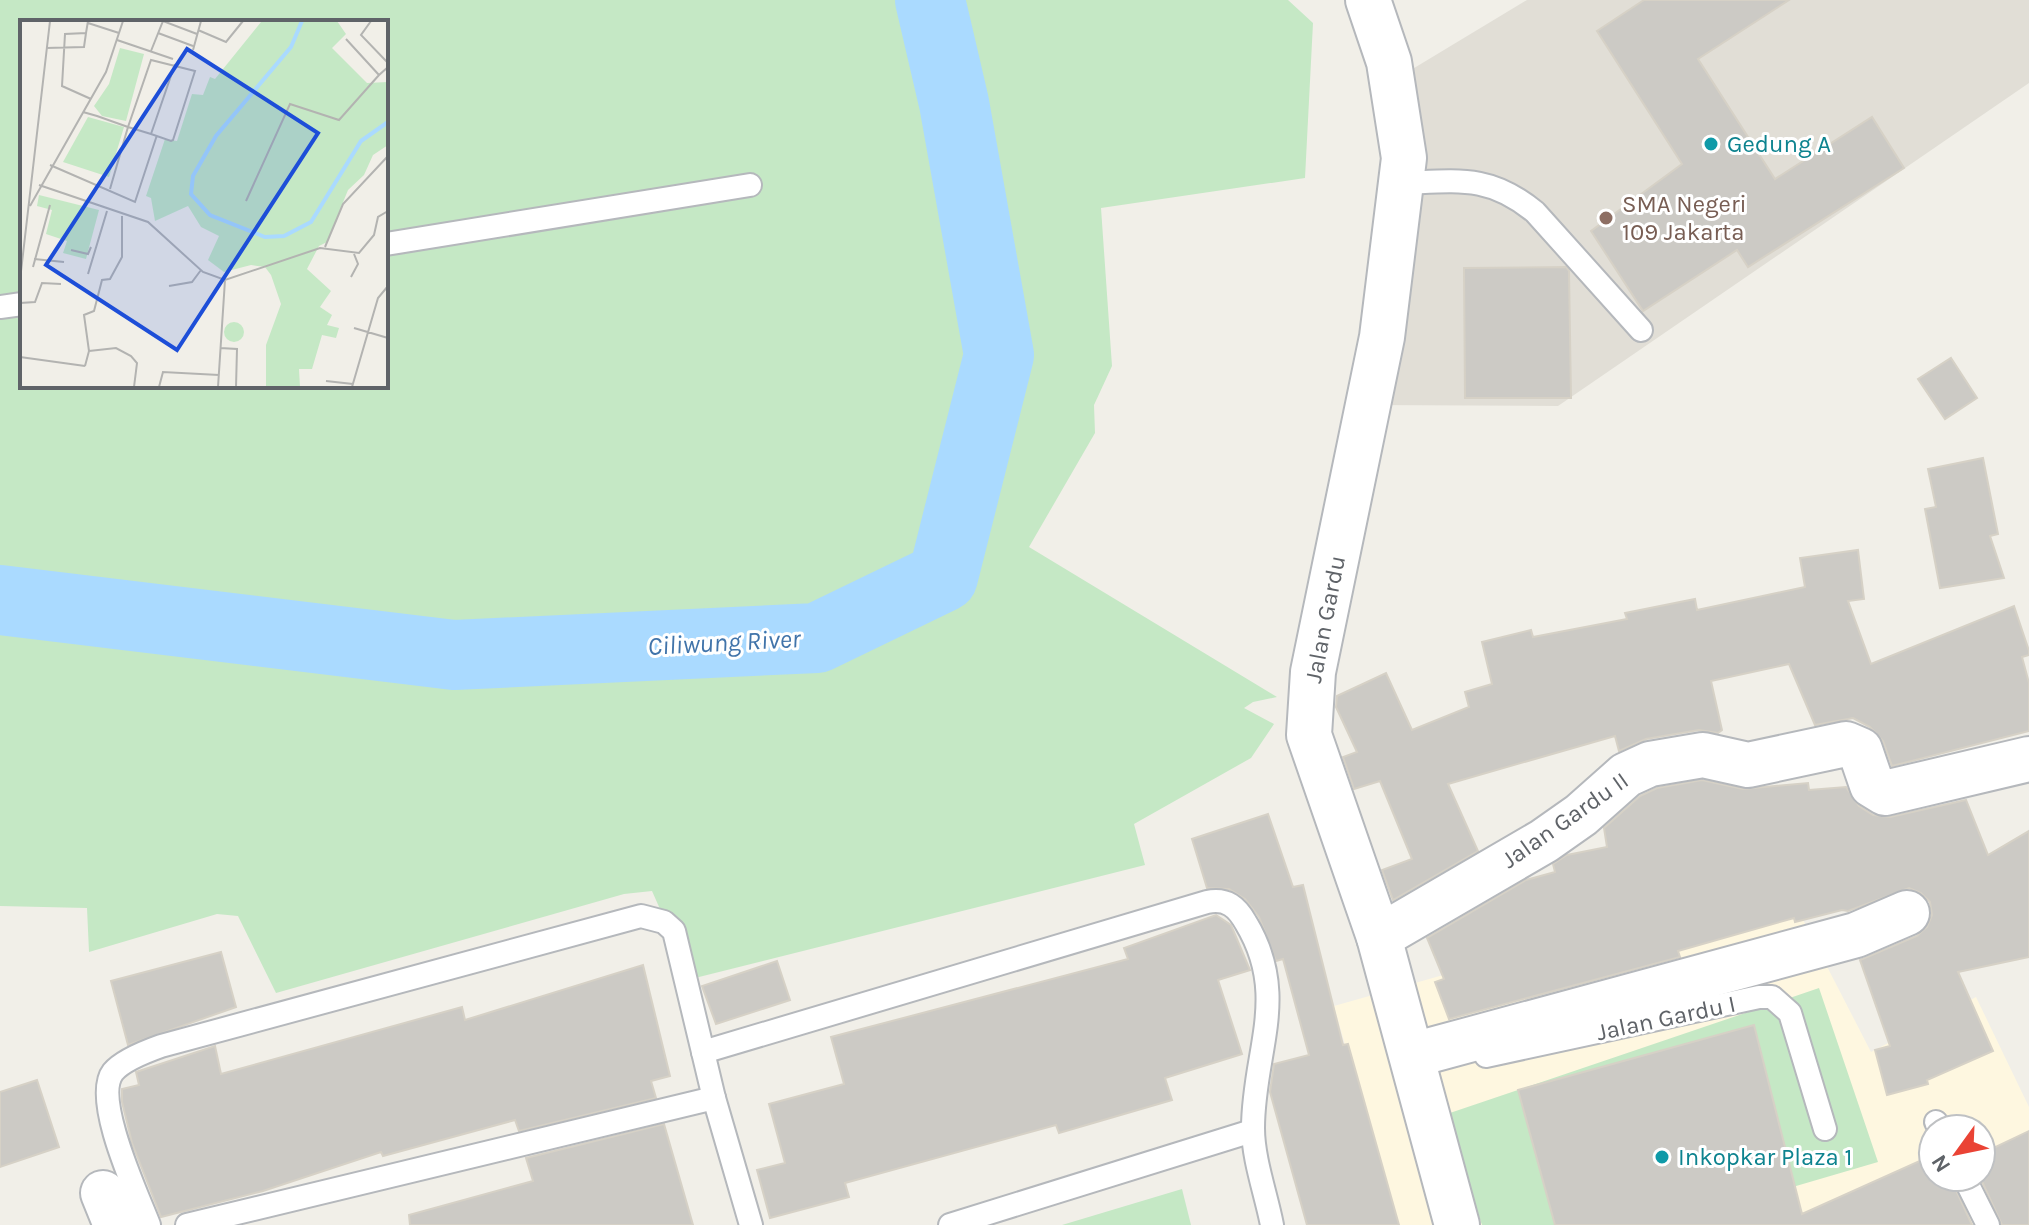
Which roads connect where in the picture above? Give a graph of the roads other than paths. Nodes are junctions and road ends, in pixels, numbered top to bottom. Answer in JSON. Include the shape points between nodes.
{"nodes":[{"id":1,"x":1368,"y":0,"type":"edge"},
{"id":2,"x":1401,"y":183,"type":"junction"},
{"id":3,"x":750,"y":185,"type":"dead end"},
{"id":4,"x":388,"y":244,"type":"edge"},
{"id":5,"x":20,"y":304,"type":"edge"},
{"id":6,"x":0,"y":307,"type":"edge"},
{"id":7,"x":1641,"y":330,"type":"dead end"},
{"id":8,"x":2029,"y":759,"type":"edge"},
{"id":9,"x":1907,"y":913,"type":"dead end"},
{"id":10,"x":1379,"y":937,"type":"junction"},
{"id":11,"x":703,"y":1052,"type":"junction"},
{"id":12,"x":1415,"y":1063,"type":"junction"},
{"id":13,"x":714,"y":1098,"type":"junction"},
{"id":14,"x":1825,"y":1129,"type":"dead end"},
{"id":15,"x":1252,"y":1131,"type":"junction"},
{"id":16,"x":1972,"y":1193,"type":"edge"},
{"id":17,"x":149,"y":1225,"type":"edge"},
{"id":18,"x":187,"y":1225,"type":"edge"},
{"id":19,"x":751,"y":1225,"type":"edge"},
{"id":20,"x":950,"y":1225,"type":"edge"},
{"id":21,"x":1272,"y":1225,"type":"edge"},
{"id":22,"x":1457,"y":1225,"type":"edge"},
{"id":23,"x":1988,"y":1225,"type":"edge"}],
"edges":[{"from":1,"to":2,"type":"street","name":"Jalan Gardu","via":[[1389,62],[1400,123]]},
{"from":2,"to":7,"type":"lane","via":[[1474,180],[1516,197]]},
{"from":2,"to":10,"type":"street","name":"Jalan Gardu","via":[[1382,337],[1308,708],[1320,774]]},
{"from":3,"to":4,"type":"lane"},
{"from":5,"to":6,"type":"lane"},
{"from":8,"to":10,"type":"street","name":"Jalan Gardu II","via":[[1885,793],[1872,785],[1860,750],[1846,744],[1748,765],[1703,755],[1650,764],[1626,775],[1544,841]]},
{"from":9,"to":12,"type":"street","via":[[1856,935]]},
{"from":10,"to":12,"type":"street","name":"Jalan Gardu"},
{"from":11,"to":13,"type":"lane"},
{"from":11,"to":15,"type":"lane","via":[[1220,901],[1241,914],[1266,965],[1268,1025]]},
{"from":11,"to":17,"type":"lane","via":[[674,931],[664,922],[641,916],[161,1046],[113,1072],[107,1087],[119,1148]]},
{"from":12,"to":14,"type":"lane","name":"Jalan Gardu I","via":[[1772,997],[1790,1013]]},
{"from":12,"to":22,"type":"street","name":"Jalan Gardu"},
{"from":13,"to":18,"type":"lane"},
{"from":13,"to":19,"type":"lane"},
{"from":15,"to":20,"type":"lane"},
{"from":15,"to":21,"type":"lane"},
{"from":16,"to":23,"type":"lane"}]}
